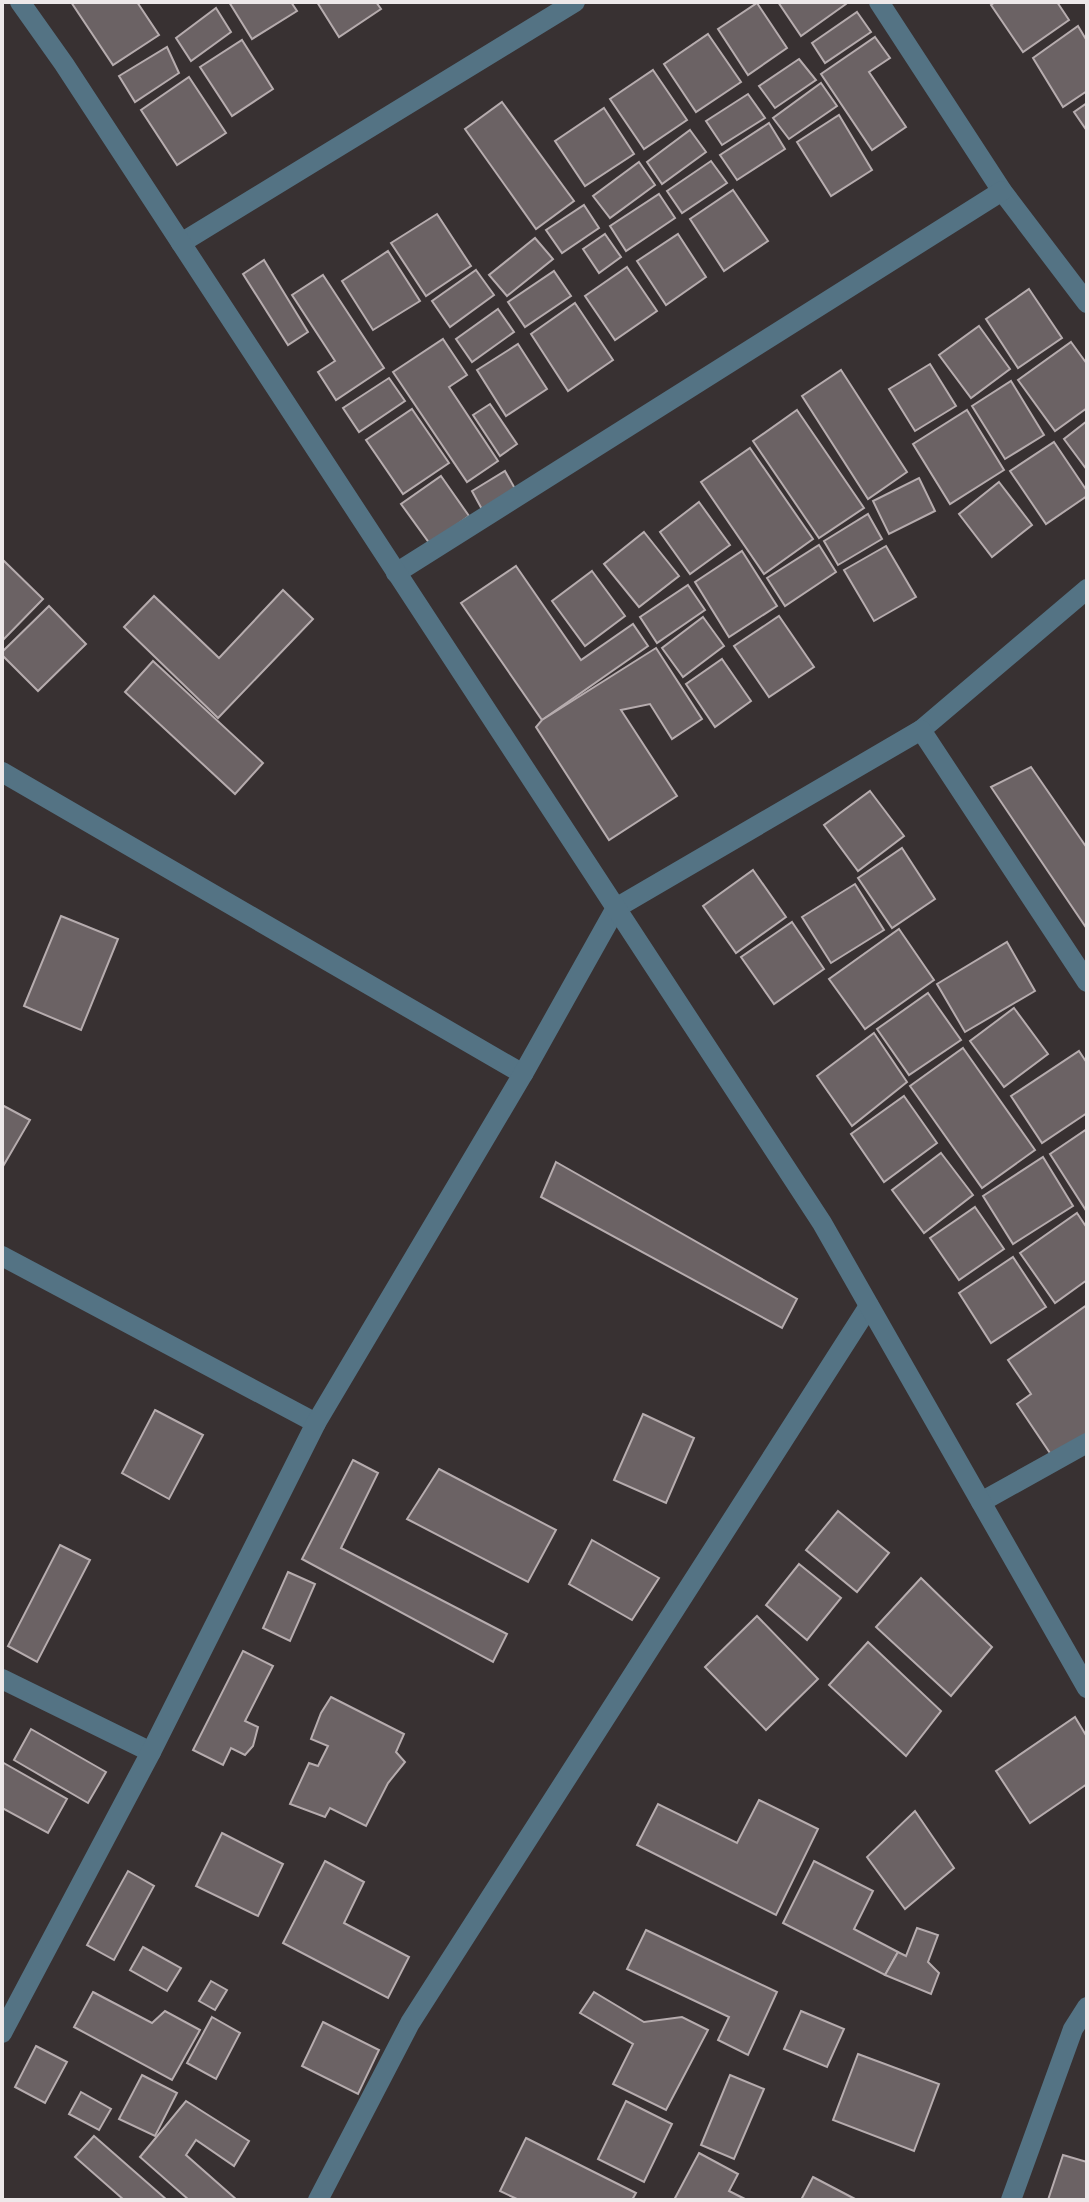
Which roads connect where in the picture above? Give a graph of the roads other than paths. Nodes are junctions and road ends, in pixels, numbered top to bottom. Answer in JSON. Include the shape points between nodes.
{"nodes":[{"id":1,"x":20,"y":2,"type":"edge"},
{"id":2,"x":575,"y":2,"type":"edge"},
{"id":3,"x":879,"y":2,"type":"edge"},
{"id":4,"x":1002,"y":191,"type":"junction"},
{"id":5,"x":181,"y":243,"type":"junction"},
{"id":6,"x":1087,"y":303,"type":"edge"},
{"id":7,"x":396,"y":573,"type":"junction"},
{"id":8,"x":1087,"y":589,"type":"edge"},
{"id":9,"x":921,"y":730,"type":"junction"},
{"id":10,"x":2,"y":772,"type":"edge"},
{"id":11,"x":616,"y":908,"type":"junction"},
{"id":12,"x":1087,"y":982,"type":"edge"},
{"id":13,"x":523,"y":1074,"type":"junction"},
{"id":14,"x":2,"y":1256,"type":"edge"},
{"id":15,"x":869,"y":1306,"type":"junction"},
{"id":16,"x":316,"y":1423,"type":"junction"},
{"id":17,"x":1087,"y":1443,"type":"edge"},
{"id":18,"x":981,"y":1502,"type":"junction"},
{"id":19,"x":2,"y":1679,"type":"edge"},
{"id":20,"x":1087,"y":1688,"type":"edge"},
{"id":21,"x":151,"y":1752,"type":"junction"},
{"id":22,"x":1087,"y":2007,"type":"edge"},
{"id":23,"x":2,"y":2033,"type":"edge"},
{"id":24,"x":318,"y":2200,"type":"edge"},
{"id":25,"x":1011,"y":2200,"type":"edge"}],
"edges":[{"from":1,"to":5,"type":"street"},
{"from":2,"to":5,"type":"street"},
{"from":3,"to":4,"type":"street"},
{"from":4,"to":6,"type":"street"},
{"from":4,"to":7,"type":"street"},
{"from":5,"to":7,"type":"street"},
{"from":7,"to":11,"type":"street"},
{"from":8,"to":9,"type":"street"},
{"from":9,"to":11,"type":"street"},
{"from":9,"to":12,"type":"street"},
{"from":10,"to":13,"type":"street"},
{"from":11,"to":13,"type":"street"},
{"from":11,"to":15,"type":"street","via":[[822,1223]]},
{"from":13,"to":16,"type":"street"},
{"from":14,"to":16,"type":"street"},
{"from":15,"to":18,"type":"street"},
{"from":15,"to":24,"type":"street","via":[[410,2023]]},
{"from":16,"to":21,"type":"street"},
{"from":17,"to":18,"type":"street"},
{"from":18,"to":20,"type":"street"},
{"from":19,"to":21,"type":"street"},
{"from":21,"to":23,"type":"street"},
{"from":22,"to":25,"type":"street","via":[[1073,2029]]}]}
